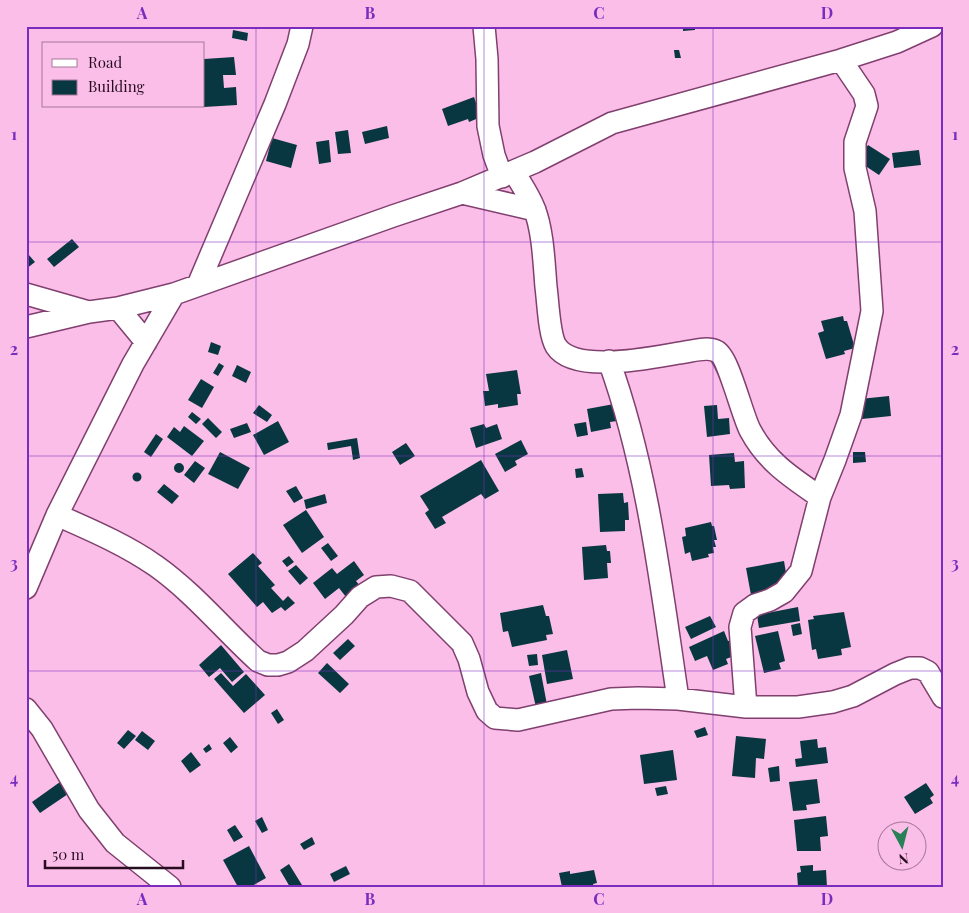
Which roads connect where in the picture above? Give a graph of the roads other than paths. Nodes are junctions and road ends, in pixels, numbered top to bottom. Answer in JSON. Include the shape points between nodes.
{"nodes":[{"id":1,"x":302,"y":26,"type":"edge"},
{"id":2,"x":484,"y":26,"type":"edge"},
{"id":3,"x":932,"y":26,"type":"edge"},
{"id":4,"x":897,"y":34,"type":"edge"},
{"id":5,"x":841,"y":60,"type":"junction"},
{"id":6,"x":508,"y":174,"type":"junction"},
{"id":7,"x":462,"y":193,"type":"junction"},
{"id":8,"x":535,"y":210,"type":"junction"},
{"id":9,"x":198,"y":285,"type":"junction"},
{"id":10,"x":26,"y":294,"type":"edge"},
{"id":11,"x":174,"y":294,"type":"junction"},
{"id":12,"x":118,"y":308,"type":"junction"},
{"id":13,"x":90,"y":312,"type":"junction"},
{"id":14,"x":26,"y":327,"type":"edge"},
{"id":15,"x":146,"y":342,"type":"junction"},
{"id":16,"x":609,"y":361,"type":"junction"},
{"id":17,"x":820,"y":496,"type":"junction"},
{"id":18,"x":57,"y":515,"type":"junction"},
{"id":19,"x":26,"y":588,"type":"edge"},
{"id":20,"x":943,"y":697,"type":"edge"},
{"id":21,"x":678,"y":699,"type":"junction"},
{"id":22,"x":746,"y":707,"type":"junction"},
{"id":23,"x":26,"y":709,"type":"edge"},
{"id":24,"x":170,"y":887,"type":"edge"}],
"edges":[{"from":1,"to":9,"type":"street","via":[[271,112]]},
{"from":2,"to":6,"type":"street","via":[[488,126],[494,156]]},
{"from":3,"to":4,"type":"street"},
{"from":4,"to":5,"type":"street"},
{"from":5,"to":6,"type":"street","via":[[612,123]]},
{"from":5,"to":17,"type":"street","via":[[864,94],[867,106],[855,142],[855,168],[865,211],[872,311],[851,415]]},
{"from":6,"to":7,"type":"street"},
{"from":6,"to":8,"type":"street"},
{"from":7,"to":8,"type":"street"},
{"from":7,"to":9,"type":"street"},
{"from":8,"to":16,"type":"street","via":[[555,345],[564,355],[580,361]]},
{"from":9,"to":11,"type":"street"},
{"from":10,"to":13,"type":"street"},
{"from":11,"to":12,"type":"street"},
{"from":11,"to":15,"type":"street"},
{"from":12,"to":13,"type":"street"},
{"from":12,"to":15,"type":"street"},
{"from":13,"to":14,"type":"street"},
{"from":15,"to":18,"type":"street"},
{"from":16,"to":17,"type":"street","via":[[716,350],[722,354],[750,430],[767,455],[785,473]]},
{"from":16,"to":21,"type":"street","via":[[624,402],[643,487]]},
{"from":17,"to":22,"type":"street","via":[[801,571],[784,592],[755,605],[744,614],[740,627]]},
{"from":18,"to":19,"type":"street"},
{"from":18,"to":21,"type":"street","via":[[118,543],[157,566],[258,660],[268,665],[288,662],[344,615],[360,597],[376,587],[391,586],[410,591],[462,643],[478,692],[495,718],[534,718],[612,699]]},
{"from":20,"to":22,"type":"street","via":[[928,672],[910,668],[853,696],[833,702],[798,707]]},
{"from":21,"to":22,"type":"street"},
{"from":23,"to":24,"type":"street","via":[[42,729],[89,810],[116,843]]}]}
